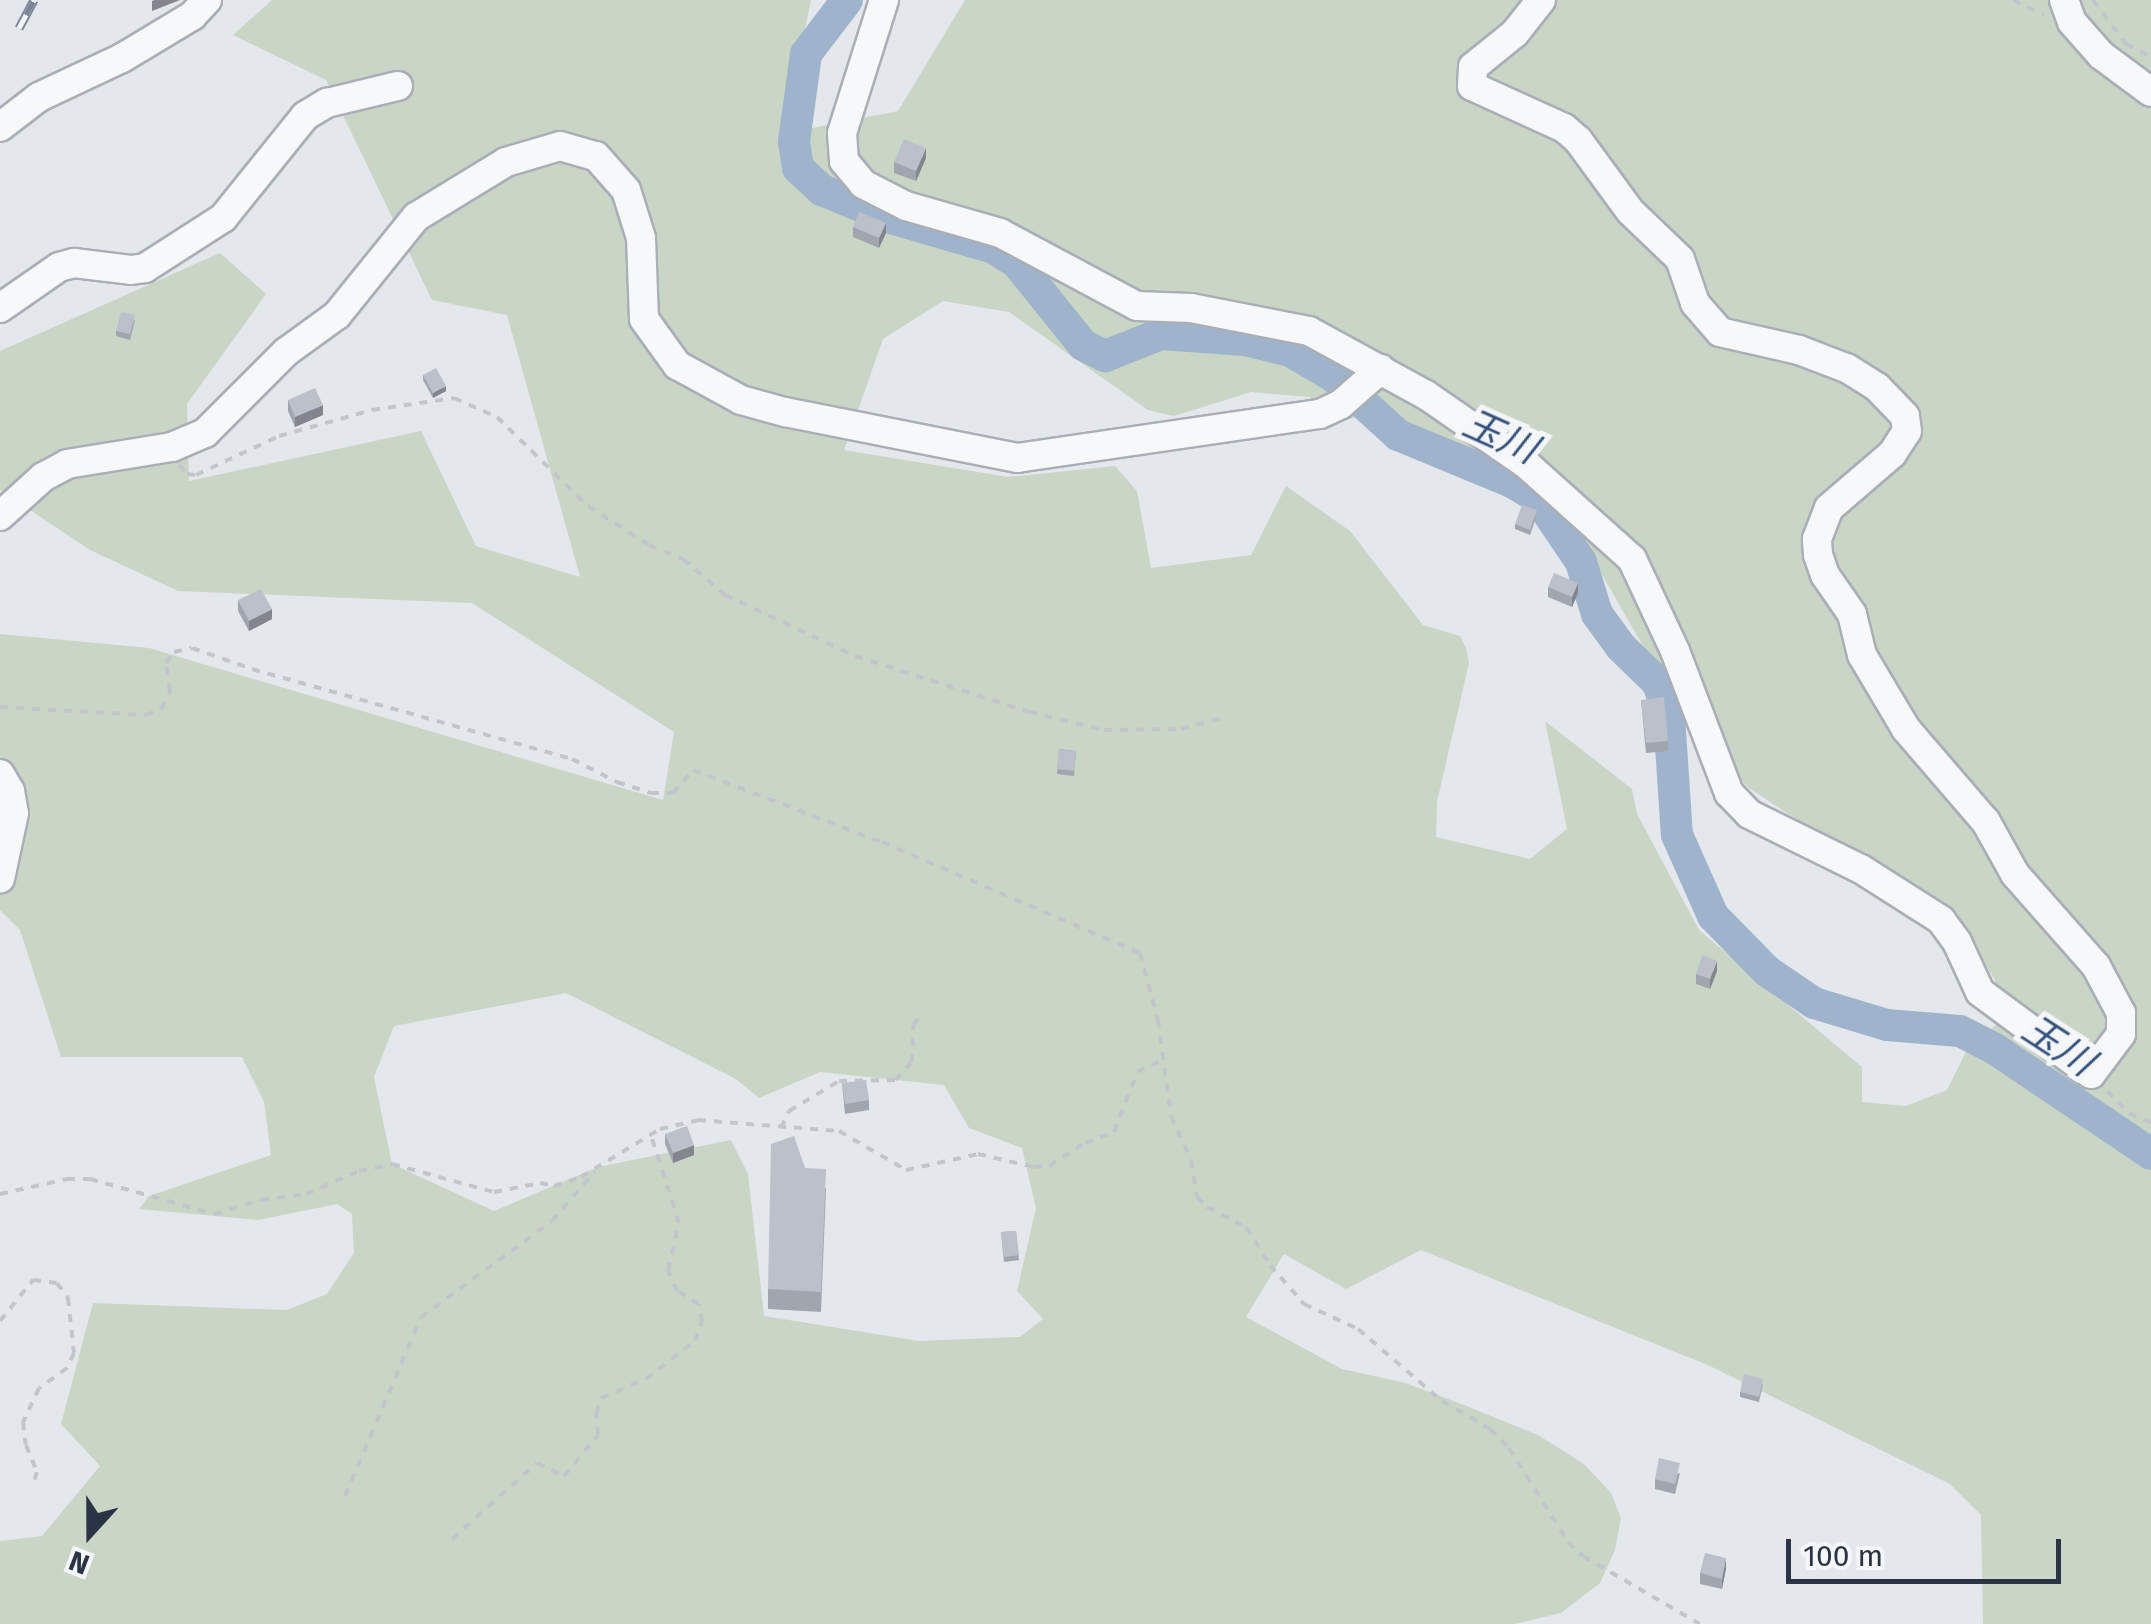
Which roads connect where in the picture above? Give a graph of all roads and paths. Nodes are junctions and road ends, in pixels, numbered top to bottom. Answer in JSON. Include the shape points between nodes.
{"nodes":[{"id":1,"x":207,"y":0,"type":"edge"},
{"id":2,"x":884,"y":0,"type":"edge"},
{"id":3,"x":1541,"y":0,"type":"edge"},
{"id":4,"x":2013,"y":0,"type":"edge"},
{"id":5,"x":2093,"y":0,"type":"edge"},
{"id":6,"x":2068,"y":11,"type":"edge"},
{"id":7,"x":2151,"y":58,"type":"edge"},
{"id":8,"x":398,"y":86,"type":"dead end"},
{"id":9,"x":2151,"y":92,"type":"edge"},
{"id":10,"x":0,"y":127,"type":"edge"},
{"id":11,"x":0,"y":308,"type":"edge"},
{"id":12,"x":1373,"y":376,"type":"junction"},
{"id":13,"x":172,"y":447,"type":"junction"},
{"id":14,"x":0,"y":516,"type":"edge"},
{"id":15,"x":0,"y":707,"type":"edge"},
{"id":16,"x":1222,"y":718,"type":"dead end"},
{"id":17,"x":0,"y":774,"type":"edge"},
{"id":18,"x":0,"y":878,"type":"edge"},
{"id":19,"x":922,"y":1014,"type":"dead end"},
{"id":20,"x":1160,"y":1061,"type":"junction"},
{"id":21,"x":2091,"y":1074,"type":"junction"},
{"id":22,"x":2151,"y":1124,"type":"edge"},
{"id":23,"x":781,"y":1128,"type":"junction"},
{"id":24,"x":651,"y":1134,"type":"junction"},
{"id":25,"x":598,"y":1167,"type":"junction"},
{"id":26,"x":0,"y":1194,"type":"edge"},
{"id":27,"x":0,"y":1321,"type":"edge"},
{"id":28,"x":33,"y":1484,"type":"dead end"},
{"id":29,"x":344,"y":1496,"type":"dead end"},
{"id":30,"x":452,"y":1539,"type":"dead end"},
{"id":31,"x":1700,"y":1624,"type":"edge"}],
"edges":[{"from":1,"to":10,"type":"street","via":[[192,16],[38,97]]},
{"from":2,"to":12,"type":"street","via":[[842,133],[844,161],[863,184],[906,206],[1000,232],[1137,306],[1191,308],[1309,331]]},
{"from":3,"to":21,"type":"street","via":[[1515,33],[1472,67],[1472,86],[1578,140],[1630,211],[1680,259],[1695,303],[1720,332],[1846,368],[1886,394],[1905,416],[1907,430],[1892,454],[1828,508],[1818,554],[1852,614],[1862,654],[1906,729],[1986,822],[2015,874],[2096,966],[2121,1013],[2121,1034]]},
{"from":4,"to":6,"type":"path","via":[[2052,19]]},
{"from":5,"to":7,"type":"path","via":[[2126,44]]},
{"from":6,"to":9,"type":"street","via":[[2101,54]]},
{"from":8,"to":11,"type":"street","via":[[326,103],[305,116],[223,218],[145,268],[59,267]]},
{"from":12,"to":13,"type":"street","via":[[1320,414],[1016,458],[742,400],[678,365],[661,345],[644,319],[641,238],[626,190],[596,156],[560,146],[506,162],[416,217],[337,315],[264,372],[221,421]]},
{"from":12,"to":21,"type":"street","via":[[1526,464],[1626,552],[1674,650],[1728,793],[1749,814],[1861,869],[1940,920],[1980,992]]},
{"from":13,"to":14,"type":"street","via":[[67,464],[42,477]]},
{"from":13,"to":16,"type":"path","via":[[182,469],[196,476],[278,436],[372,410],[454,398],[497,417],[588,506],[683,559],[724,595],[855,656],[1104,730],[1182,729]]},
{"from":15,"to":20,"type":"path","via":[[146,715],[161,709],[170,691],[166,663],[174,652],[192,648],[572,759],[651,794],[672,793],[693,770],[1140,953],[1151,984]]},
{"from":17,"to":18,"type":"street","via":[[14,812]]},
{"from":19,"to":23,"type":"path","via":[[913,1025],[912,1062],[895,1080],[839,1080],[790,1112]]},
{"from":20,"to":23,"type":"path","via":[[1137,1072],[1114,1132],[1049,1166],[978,1154],[906,1170],[839,1131]]},
{"from":20,"to":31,"type":"path","via":[[1171,1116],[1191,1160],[1197,1196],[1207,1207],[1246,1227],[1304,1304],[1358,1328],[1426,1388],[1490,1429],[1583,1556]]},
{"from":21,"to":22,"type":"path","via":[[2129,1113]]},
{"from":23,"to":24,"type":"path","via":[[698,1120]]},
{"from":24,"to":25,"type":"path"},
{"from":24,"to":30,"type":"path","via":[[679,1222],[668,1270],[678,1292],[699,1304],[695,1342],[646,1379],[601,1398],[598,1434],[564,1476],[537,1464]]},
{"from":25,"to":26,"type":"path","via":[[554,1186],[494,1192],[392,1164],[306,1194],[214,1214],[90,1179]]},
{"from":25,"to":29,"type":"path","via":[[552,1221],[420,1317]]},
{"from":27,"to":28,"type":"path","via":[[33,1280],[57,1283],[68,1298],[74,1353],[67,1368],[39,1388],[23,1422],[37,1472]]}]}
